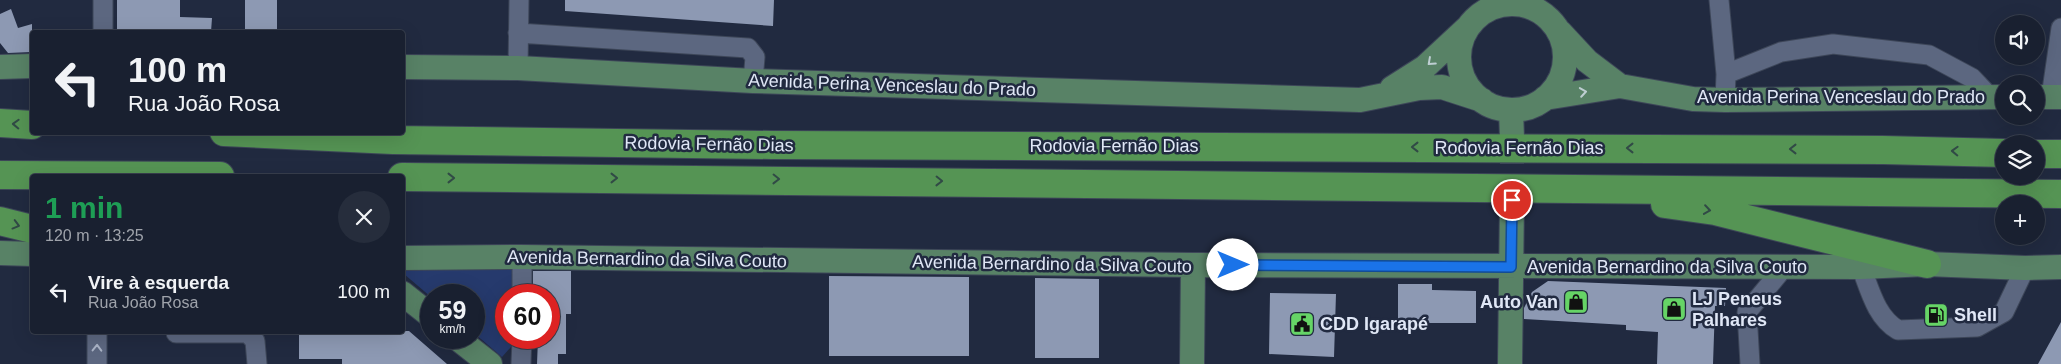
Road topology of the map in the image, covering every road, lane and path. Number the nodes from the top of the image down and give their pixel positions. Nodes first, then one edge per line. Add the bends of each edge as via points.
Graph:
1 (103, 0) edge
2 (519, 0) edge
3 (1719, 0) edge
4 (1555, 26) junction
5 (1467, 28) junction
6 (2061, 28) edge
7 (103, 30) edge
8 (518, 33) junction
9 (0, 66) edge
10 (30, 66) edge
11 (405, 67) edge
12 (518, 68) junction
13 (1726, 74) junction
14 (754, 81) junction
15 (1620, 86) junction
16 (1382, 95) junction
17 (1995, 95) edge
18 (1995, 96) edge
19 (2050, 97) edge
20 (1545, 98) junction
21 (1482, 100) junction
22 (1725, 100) junction
23 (1511, 110) junction
24 (0, 123) edge
25 (30, 125) edge
26 (287, 135) edge
27 (1512, 138) tunnel mouth
28 (1995, 153) edge
29 (2045, 154) edge
30 (2061, 154) edge
31 (0, 175) edge
32 (30, 175) edge
33 (405, 177) edge
34 (1537, 188) junction
35 (2061, 194) edge
36 (1512, 200) tunnel mouth
37 (0, 221) edge
38 (30, 228) edge
39 (0, 253) edge
40 (30, 254) edge
41 (405, 258) edge
42 (522, 258) junction
43 (1927, 264) junction
44 (1193, 265) junction
45 (1785, 266) junction
46 (1511, 267) junction
47 (1861, 267) junction
48 (2061, 267) edge
49 (2025, 268) junction
50 (522, 284) edge
51 (405, 295) edge
52 (420, 307) edge
53 (97, 334) edge
54 (248, 334) edge
55 (471, 349) edge
56 (522, 349) edge
57 (97, 364) edge
58 (257, 364) edge
59 (490, 364) edge
60 (522, 364) edge
61 (1192, 364) edge
62 (1510, 364) edge
63 (1750, 364) edge

1 - 7 street
2 - 8 street
3 - 13 street
4 - 5 main road via 1543,14 1527,6 1510,4 1493,7
4 - 15 main road, Avenida Perina Venceslau do Prado via 1587,61
4 - 20 main road via 1565,56 1563,72
5 -> 16 main road, Avenida Perina Venceslau do Prado via 1426,67
5 - 21 main road via 1460,43 1462,75
6 - 19 street
8 - 12 street
8 - 14 street via 748,48 755,57
9 - 10 main road
11 - 12 main road, Avenida Perina Venceslau do Prado
12 - 14 main road, Avenida Perina Venceslau do Prado
13 - 17 street via 1781,52 1833,44 1929,55 1972,78
13 - 22 street
14 - 16 main road, Avenida Perina Venceslau do Prado via 1360,100
20 -> 15 main road, Avenida Perina Venceslau do Prado
15 - 22 main road, Avenida Perina Venceslau do Prado via 1693,99
16 - 21 main road, Avenida Perina Venceslau do Prado via 1442,87
18 - 22 main road, Avenida Perina Venceslau do Prado
20 - 23 main road via 1529,107
21 - 23 main road
23 - 27 main road
25 -> 24 highway
28 -> 26 highway, Rodovia Fernão Dias via 772,145 393,140
29 - 30 highway
31 - 32 highway
33 -> 34 highway, Rodovia Fernão Dias
34 - 35 highway, Rodovia Fernão Dias
34 -> 43 highway via 1715,211
36 - 46 main road
37 -> 38 highway
39 - 40 main road
41 - 42 main road, Avenida Bernardino da Silva Couto
42 - 44 main road, Avenida Bernardino da Silva Couto
42 - 50 street
43 - 47 main road, Avenida Bernardino da Silva Couto
43 - 49 main road, Avenida Bernardino da Silva Couto
44 - 46 main road, Avenida Bernardino da Silva Couto
44 - 61 main road
45 - 46 main road, Avenida Bernardino da Silva Couto
45 - 47 main road, Avenida Bernardino da Silva Couto
45 - 63 street via 1747,312
46 - 62 main road
47 - 49 street via 1879,312 1887,324 1898,330 1986,324 2004,312
48 - 49 main road, Avenida Bernardino da Silva Couto
51 - 52 main road
57 -> 53 street
54 - 58 street via 252,336 256,346
55 - 59 main road
56 - 60 street

